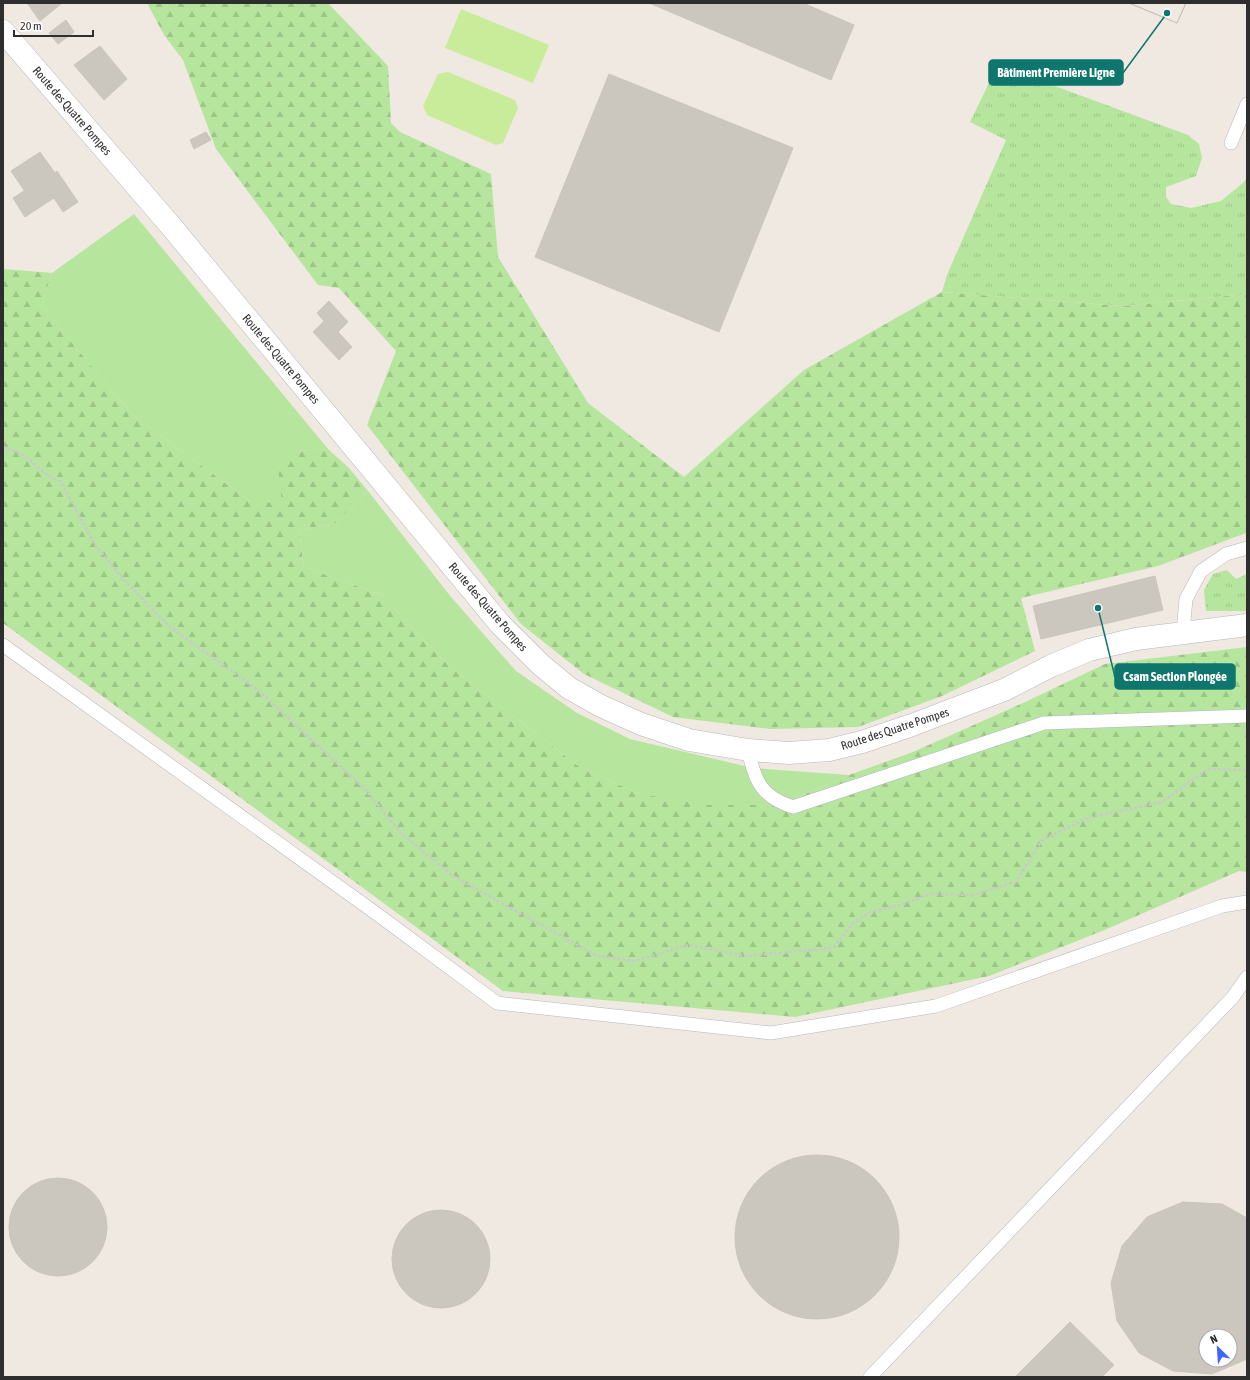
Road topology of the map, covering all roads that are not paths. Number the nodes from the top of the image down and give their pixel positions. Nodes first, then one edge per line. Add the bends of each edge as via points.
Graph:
1 (3, 31) edge
2 (1247, 104) edge
3 (1231, 143) dead end
4 (1247, 548) edge
5 (1247, 625) edge
6 (1183, 632) junction
7 (3, 645) edge
8 (1247, 716) edge
9 (748, 750) junction
10 (1247, 902) edge
11 (1247, 977) edge
12 (870, 1377) edge

1 - 9 street, Route des Quatre Pompes via 170,225 500,624 541,666 569,688 640,724 689,740
2 - 3 lane
4 - 6 lane via 1226,554 1201,571 1186,599
5 - 6 street, Route des Quatre Pompes
6 - 9 street, Route des Quatre Pompes via 1089,650 1004,690 862,742 829,750 789,753
7 - 10 lane via 497,1003 771,1033 936,1006 1222,906
8 - 9 lane via 1044,722 793,807 771,797 761,787
11 - 12 lane via 1233,996

